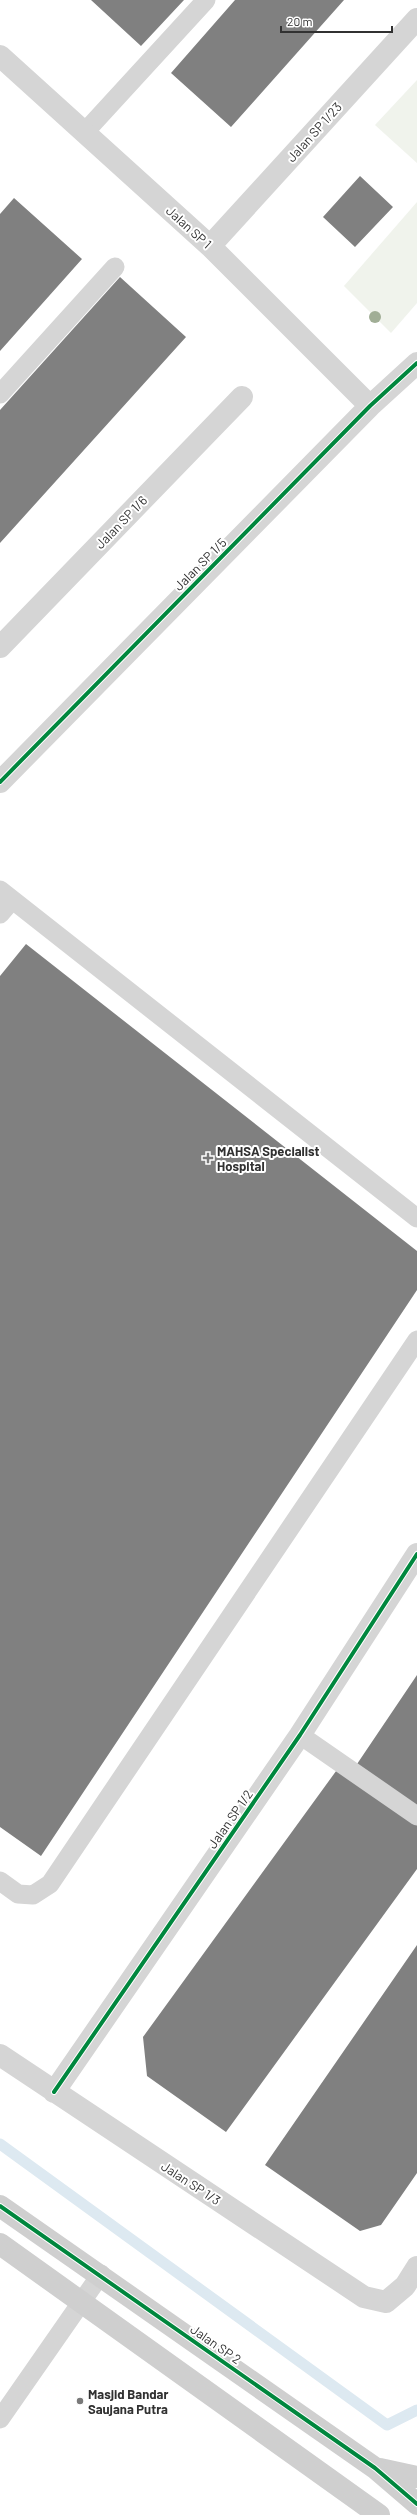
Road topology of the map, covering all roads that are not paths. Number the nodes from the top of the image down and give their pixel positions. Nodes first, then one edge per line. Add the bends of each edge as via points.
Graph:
1 (206, 0) edge
2 (417, 19) edge
3 (0, 56) edge
4 (84, 133) junction
5 (210, 246) junction
6 (115, 267) dead end
7 (417, 363) edge
8 (0, 394) edge
9 (242, 397) dead end
10 (370, 406) junction
11 (0, 647) edge
12 (0, 782) edge
13 (6, 895) edge
14 (0, 914) edge
15 (417, 1218) edge
16 (417, 1340) edge
17 (417, 1554) edge
18 (300, 1735) junction
19 (417, 1816) edge
20 (0, 1881) edge
21 (0, 2055) edge
22 (54, 2092) junction
23 (0, 2206) edge
24 (0, 2244) edge
25 (417, 2267) edge
26 (101, 2274) junction
27 (82, 2302) junction
28 (0, 2419) edge
29 (375, 2468) junction
30 (417, 2477) edge
31 (417, 2504) edge
32 (362, 2507) edge
33 (379, 2515) edge

1 - 4 lane
2 - 5 street, Jalan SP 1/23
3 - 4 street, Jalan SP 1
4 - 5 street, Jalan SP 1
5 - 10 street, Jalan SP 1
6 - 8 lane
7 - 10 street, Jalan SP 1/5
9 - 11 street, Jalan SP 1/6
10 - 12 street, Jalan SP 1/5
13 - 14 lane
13 - 15 lane
16 - 20 lane via 50,1884 33,1895 18,1894
17 - 18 street, Jalan SP 1/2
18 - 19 lane
18 - 22 street, Jalan SP 1/2
21 - 22 street, Jalan SP 1/3
22 - 25 street, Jalan SP 1/3 via 364,2297 386,2302 404,2286
23 - 26 street, Jalan SP 2
24 - 27 street
26 - 27 lane
26 - 29 street, Jalan SP 2
27 - 28 lane
27 - 32 street
29 - 30 street
29 - 31 street, Jalan SP 2
32 - 33 street

